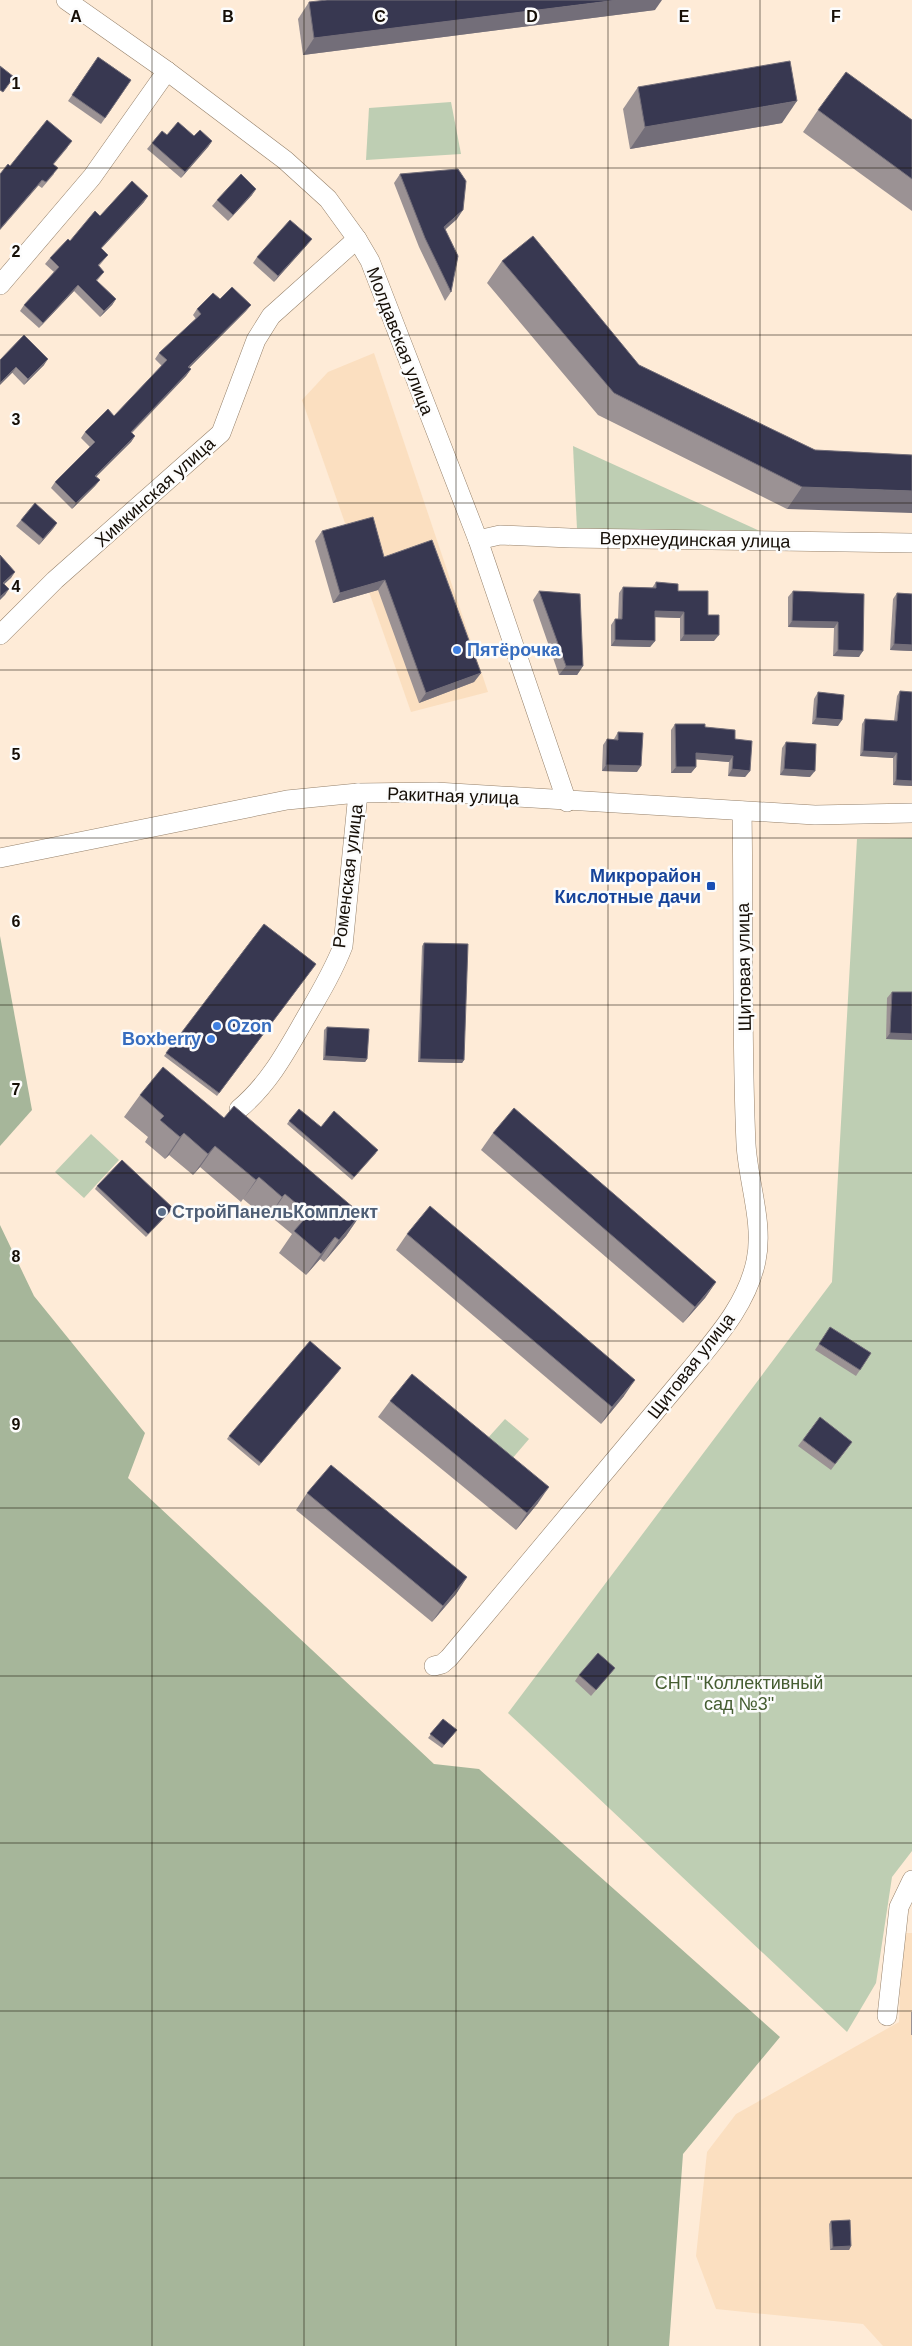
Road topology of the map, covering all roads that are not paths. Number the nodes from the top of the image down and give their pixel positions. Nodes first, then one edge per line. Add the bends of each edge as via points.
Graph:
1 (66, 0) edge
2 (167, 71) junction
3 (357, 239) junction
4 (0, 285) edge
5 (478, 540) junction
6 (912, 543) edge
7 (0, 635) edge
8 (358, 793) junction
9 (567, 802) junction
10 (742, 811) junction
11 (912, 814) edge
12 (0, 858) edge
13 (239, 1109) edge
14 (434, 1666) dead end
15 (912, 1880) edge
16 (888, 2016) dead end

1 - 2 street, Молдавская улица
2 - 3 street, Молдавская улица via 285,160 328,200
2 - 4 street via 92,177
3 - 5 street, Молдавская улица via 370,261
3 - 7 street, Химкинская улица via 271,316 256,340 221,433 55,580
5 - 6 street, Верхнеудинская улица via 500,535
5 - 9 street, Молдавская улица
8 - 9 street, Ракитная улица via 436,792
8 - 12 street, Ракитная улица via 287,800
8 - 13 street, Роменская улица via 343,946 335,968 272,1075
9 - 10 street, Ракитная улица
10 - 11 street, Ракитная улица via 815,815
10 - 14 street, Щитовая улица via 746,1146 757,1226 756,1260 747,1289 726,1327 449,1658
15 - 16 street via 899,1907

